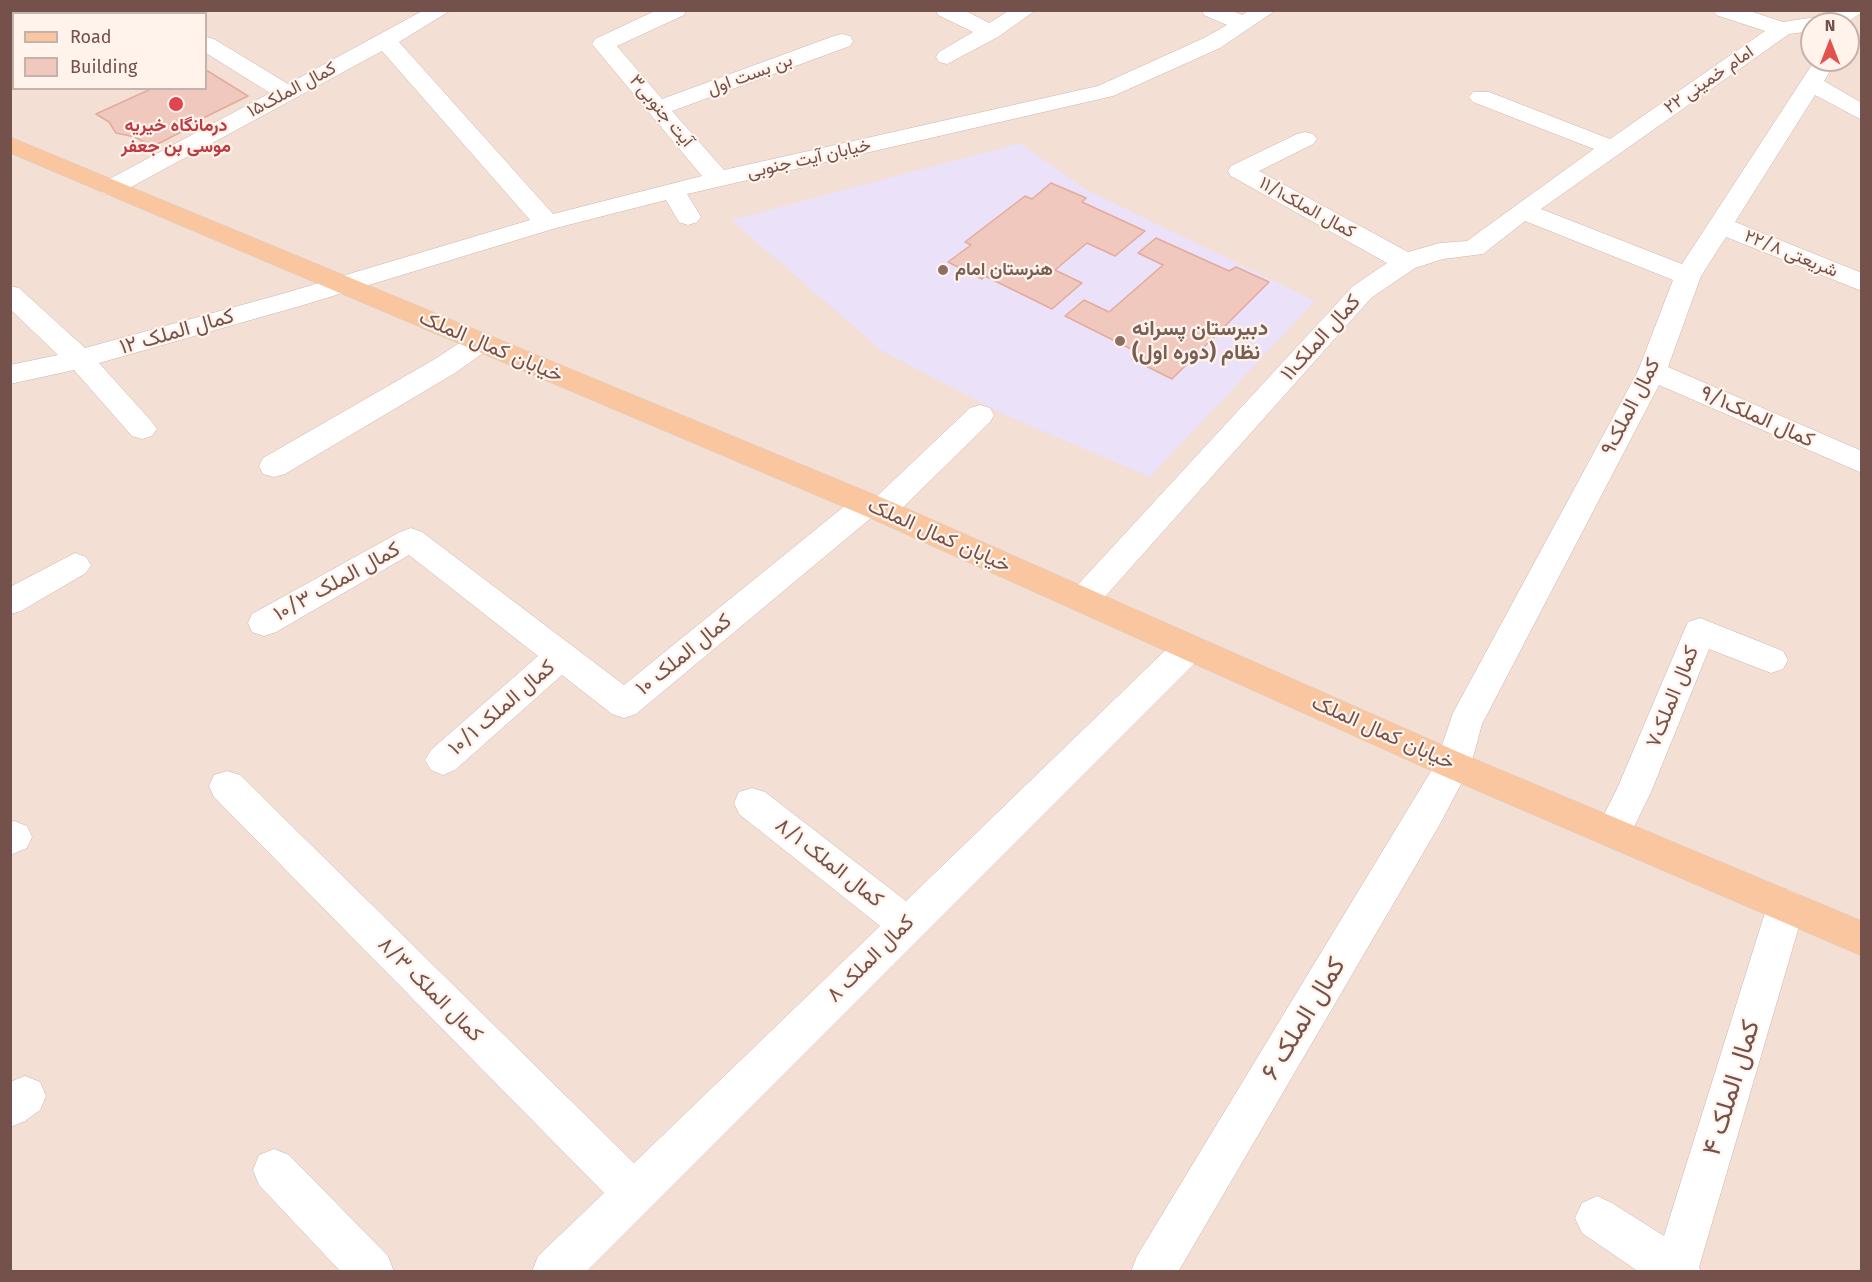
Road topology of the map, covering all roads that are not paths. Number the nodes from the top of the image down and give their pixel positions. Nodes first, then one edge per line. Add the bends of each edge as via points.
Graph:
1 (676, 10) edge
2 (946, 10) edge
3 (1026, 10) edge
4 (1212, 10) edge
5 (1266, 10) edge
6 (1725, 10) edge
7 (428, 13) edge
8 (1244, 24) junction
9 (1800, 26) edge
10 (1782, 29) junction
11 (990, 32) junction
12 (385, 40) junction
13 (842, 41) dead end
14 (207, 45) edge
15 (948, 57) dead end
16 (1818, 72) edge
17 (1820, 72) edge
18 (287, 93) junction
19 (1481, 97) dead end
20 (658, 108) junction
21 (1862, 113) edge
22 (1305, 139) dead end
23 (10, 144) edge
24 (1612, 148) junction
25 (718, 179) junction
26 (111, 188) junction
27 (673, 191) junction
28 (1522, 211) junction
29 (688, 218) dead end
30 (547, 223) junction
31 (1721, 226) junction
32 (1406, 262) junction
33 (1688, 276) junction
34 (1862, 283) edge
35 (342, 285) junction
36 (10, 294) edge
37 (480, 342) junction
38 (80, 360) junction
39 (1652, 371) junction
40 (10, 375) edge
41 (980, 415) dead end
42 (141, 429) dead end
43 (1862, 463) edge
44 (274, 466) dead end
45 (874, 507) junction
46 (411, 540) joint
47 (75, 565) dead end
48 (1083, 600) junction
49 (10, 602) edge
50 (264, 623) dead end
51 (1189, 648) junction
52 (561, 656) junction
53 (1771, 660) dead end
54 (443, 760) dead end
55 (1453, 765) junction
56 (227, 786) dead end
57 (752, 802) dead end
58 (1613, 832) junction
59 (1786, 906) junction
60 (906, 924) junction
61 (1862, 939) edge
62 (274, 1170) dead end
63 (634, 1193) junction
64 (1597, 1218) dead end
65 (1678, 1271) edge
66 (372, 1272) edge
67 (555, 1272) edge
68 (1152, 1272) edge

1 - 20 street, آیت جنوبی۳ via 603,44
2 - 11 street
3 - 11 street
4 - 8 street
5 - 8 street, خیابان آیت جنوبی
6 - 10 street
7 - 12 street, کمال الملک۱۵
8 - 25 street, خیابان آیت جنوبی via 1212,43 1105,91
9 - 10 street, امام خمینی ۲۲
10 - 24 street, امام خمینی ۲۲
11 - 15 street
12 - 18 street, کمال الملک۱۵
12 - 30 street
13 - 20 street, بن بست اول
14 - 18 street
16 - 31 street, کمال الملک۹
17 - 21 street
18 - 26 street, کمال الملک۱۵
19 - 24 street
20 - 25 street, آیت جنوبی۳
22 - 32 street, کمال الملک۱۱/۱ via 1240,171
23 - 26 main road, خیابان کمال الملک
24 - 28 street, کمال الملک۱۱
25 - 27 street, خیابان آیت جنوبی
26 - 35 main road, خیابان کمال الملک
27 - 29 street
27 - 30 street, خیابان آیت جنوبی
28 - 32 street, کمال الملک۱۱ via 1474,248 1440,251
28 - 33 street
30 - 35 street, خیابان آیت جنوبی
31 - 33 street, کمال الملک۹
31 - 34 street, شریعتی ۲۲/۸
32 - 48 street, کمال الملک۱۱ via 1362,292
33 - 39 street, کمال الملک۹
35 - 37 main road, خیابان کمال الملک
35 - 38 street, کمال الملک ۱۲
36 - 38 street
37 - 44 street
37 - 45 main road, خیابان کمال الملک
38 - 40 street, کمال الملک ۱۲
38 - 42 street
39 - 43 street, کمال الملک۹/۱
39 - 55 street, کمال الملک۹ via 1466,723
41 - 45 street
45 - 48 main road, خیابان کمال الملک
45 - 52 street, کمال الملک ۱۰ via 624,704
46 - 50 street, کمال الملک ۱۰/۳
46 - 52 street, کمال الملک ۱۰
47 - 49 street
48 - 51 main road, خیابان کمال الملک
51 - 55 main road, خیابان کمال الملک
51 - 60 street, کمال الملک ۸
52 - 54 street, کمال الملک ۱۰/۱
53 - 58 street, کمال الملک۷ via 1700,632
55 - 58 main road, خیابان کمال الملک
55 - 68 street, کمال الملک ۶
56 - 63 street, کمال الملک ۸/۳
57 - 60 street, کمال الملک ۸/۱
58 - 59 main road, خیابان کمال الملک
59 - 61 main road, خیابان کمال الملک
59 - 65 street, کمال الملک ۴
60 - 63 street, کمال الملک ۸
62 - 66 street
63 - 67 street, کمال الملک ۸
64 - 65 street

